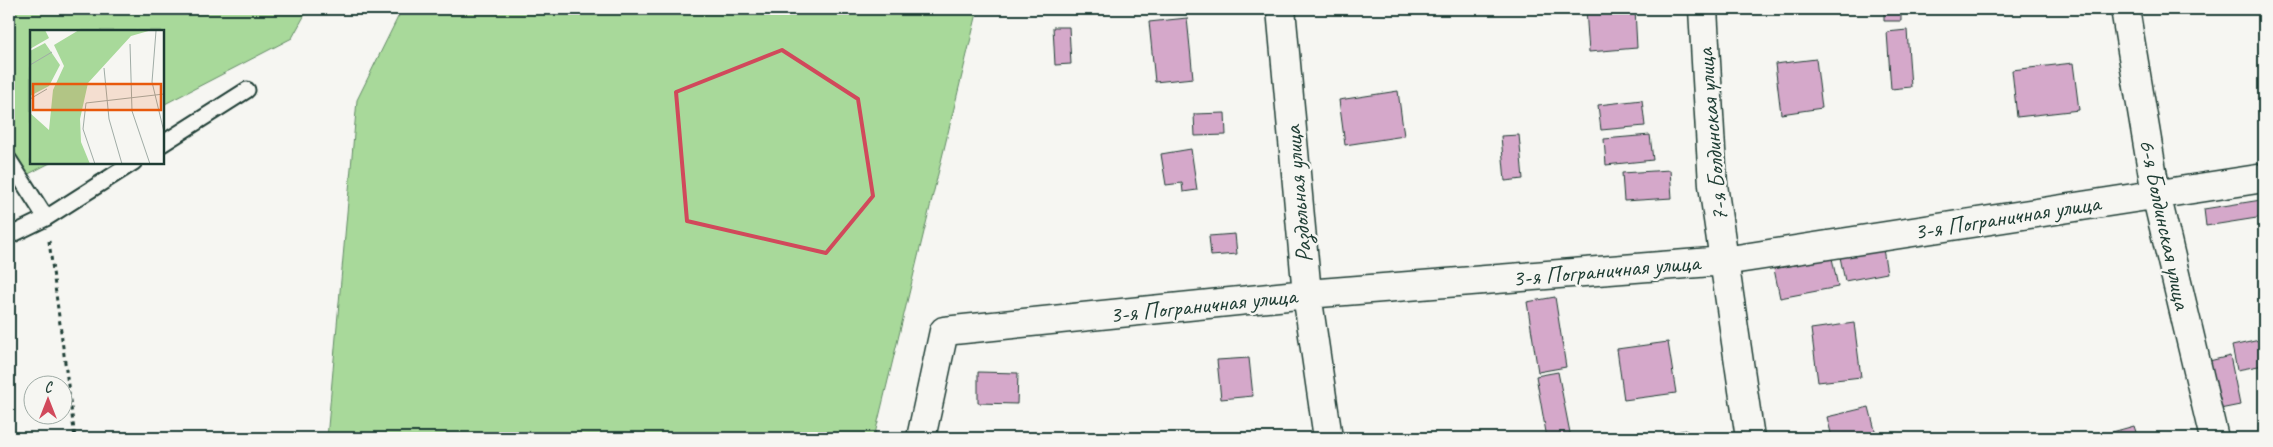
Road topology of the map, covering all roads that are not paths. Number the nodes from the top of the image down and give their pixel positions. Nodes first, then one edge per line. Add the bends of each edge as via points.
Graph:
1 (1281, 9) edge
2 (1703, 9) edge
3 (2124, 9) edge
4 (247, 90) dead end
5 (164, 143) edge
6 (9, 160) edge
7 (131, 164) edge
8 (2264, 178) edge
9 (2156, 194) junction
10 (46, 218) junction
11 (9, 236) edge
12 (1724, 261) junction
13 (1307, 294) junction
14 (921, 438) edge
15 (1328, 438) edge
16 (1750, 438) edge
17 (2214, 438) edge

1 - 13 street, Раздольная улица
2 - 12 street, 7-я Болдинская улица via 1713,185
3 - 9 street, 6-я Болдинская улица
4 - 5 lane
6 - 10 lane
7 - 10 lane
8 - 9 street, 3-я Пограничная улица
9 - 12 street, 3-я Пограничная улица
9 - 17 street, 6-я Болдинская улица
10 - 11 lane
12 - 13 street, 3-я Пограничная улица
12 - 16 street, 7-я Болдинская улица
13 - 14 street, 3-я Пограничная улица via 944,331
13 - 15 street, Раздольная улица

